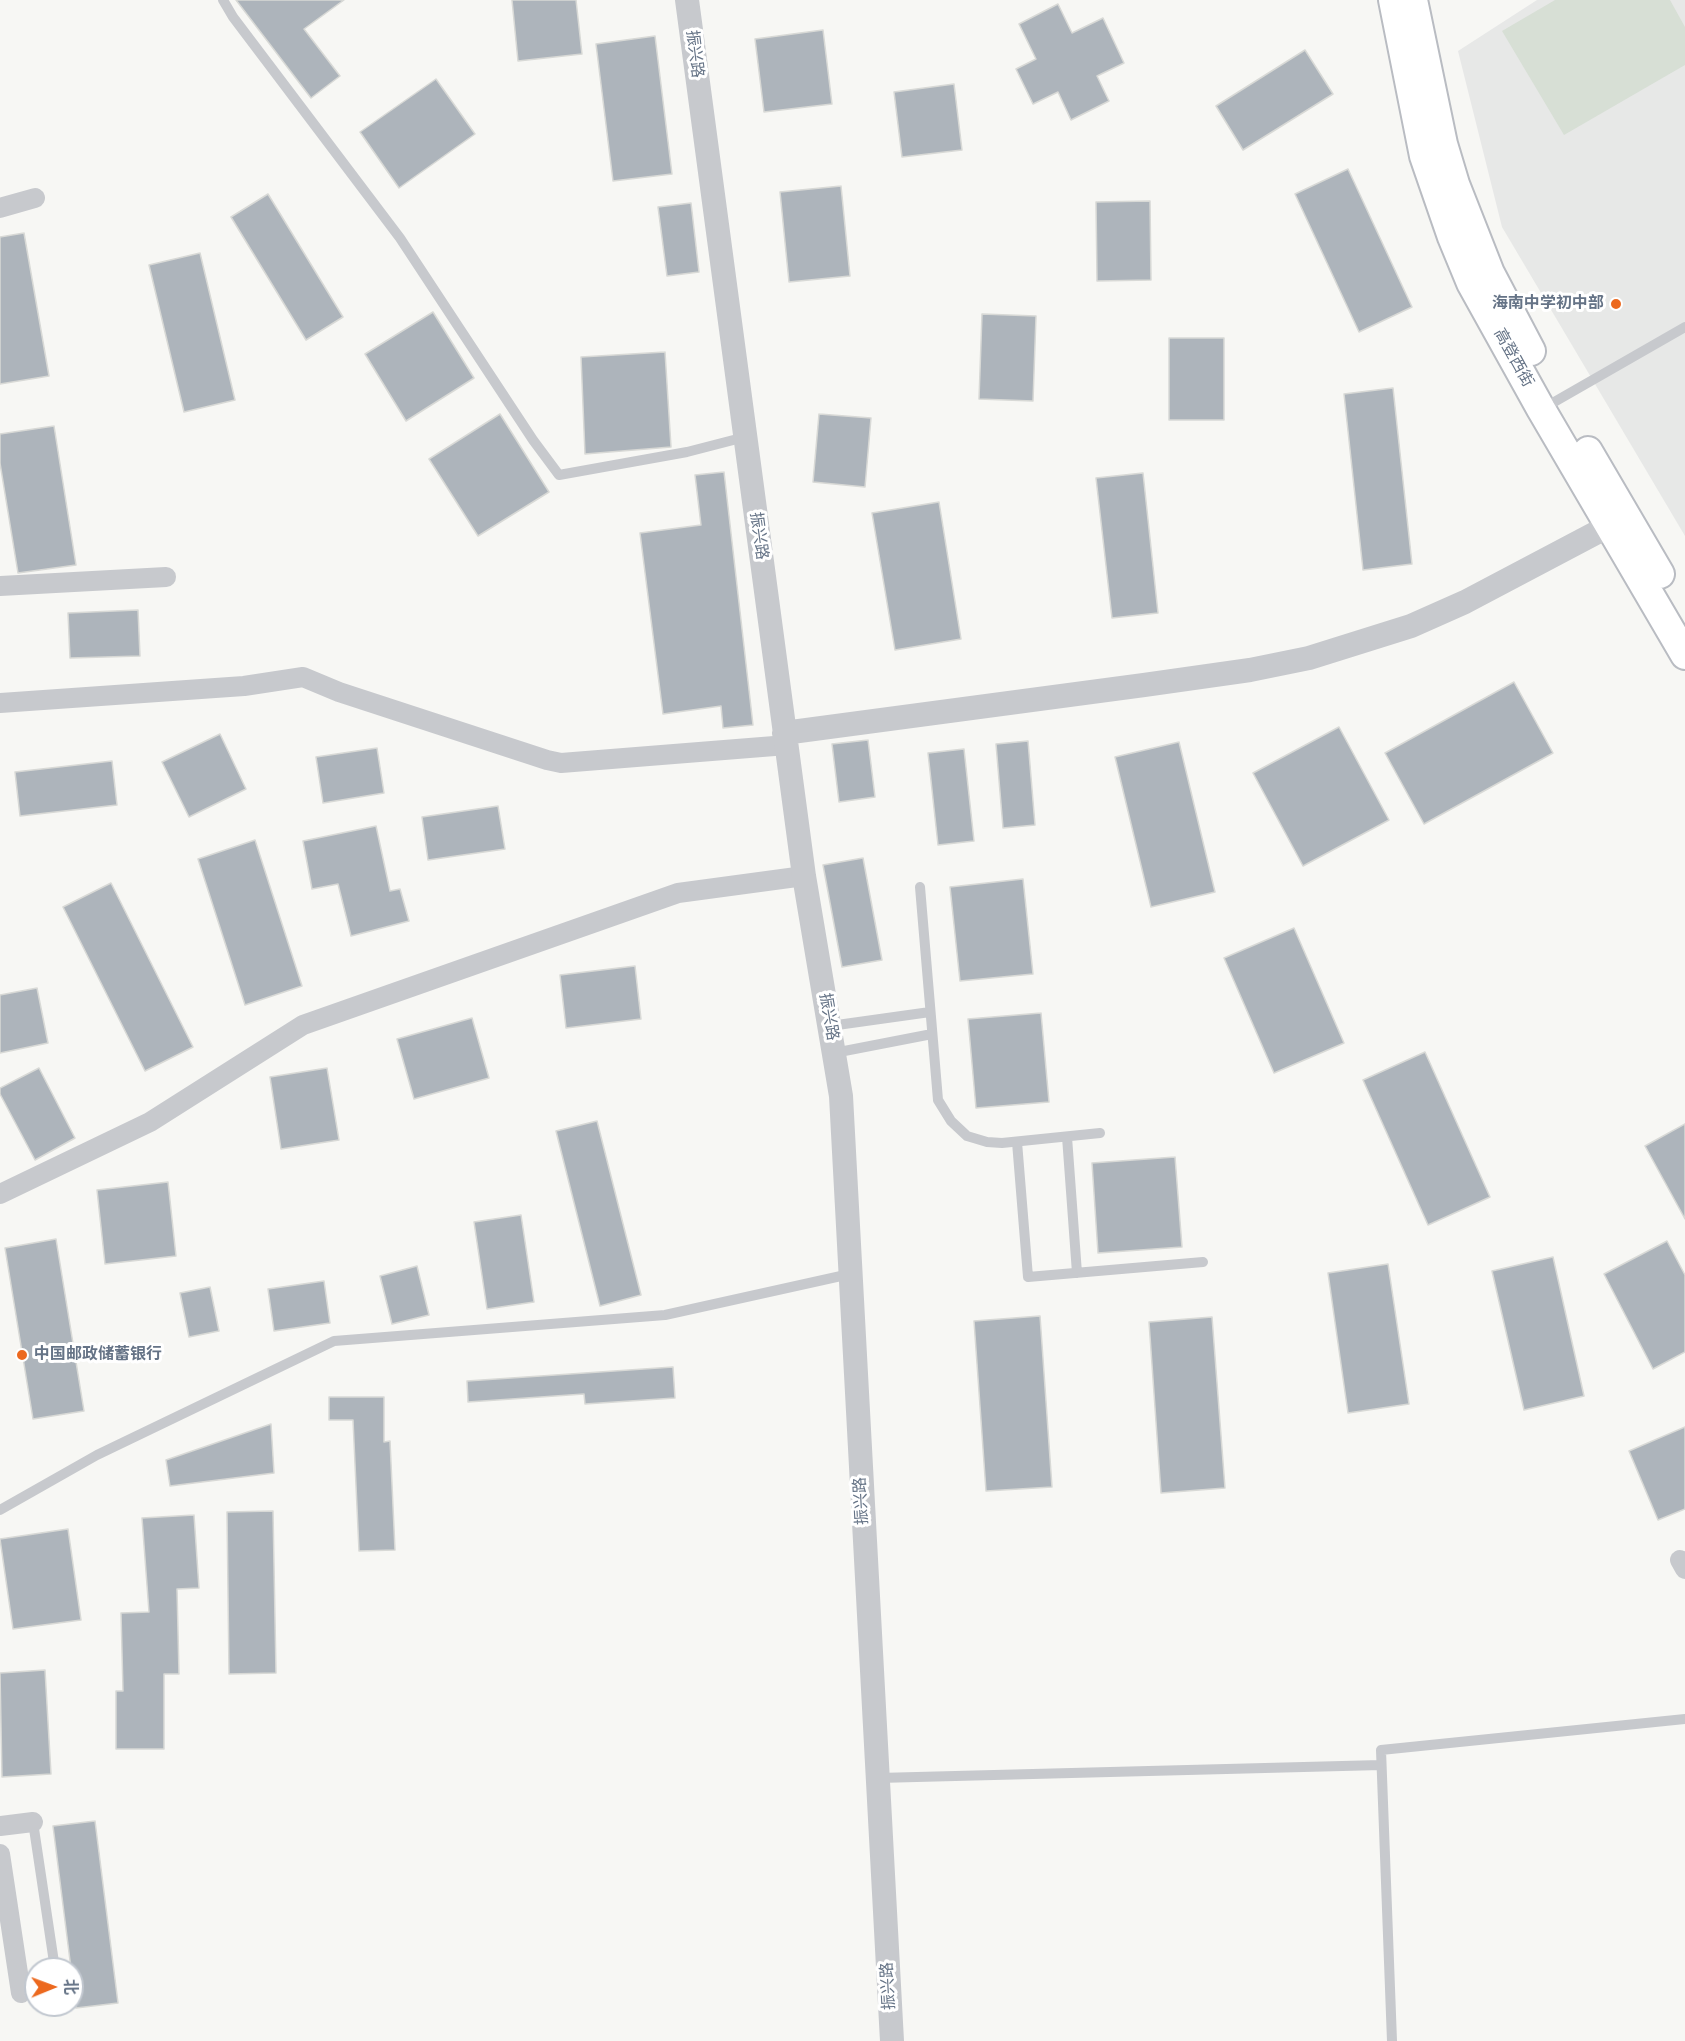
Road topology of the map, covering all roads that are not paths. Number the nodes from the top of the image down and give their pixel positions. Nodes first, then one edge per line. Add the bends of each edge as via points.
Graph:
1 (223, 0) edge
2 (687, 0) edge
3 (1393, 0) edge
4 (1413, 0) edge
5 (35, 198) dead end
6 (0, 208) edge
7 (1685, 327) edge
8 (1550, 405) junction
9 (745, 437) junction
10 (1610, 526) junction
11 (166, 577) dead end
12 (0, 585) edge
13 (1685, 617) edge
14 (1685, 655) edge
15 (0, 703) edge
16 (785, 739) junction
17 (804, 876) junction
18 (920, 887) dead end
19 (930, 1012) junction
20 (830, 1026) junction
21 (932, 1034) junction
22 (834, 1053) junction
23 (1100, 1133) dead end
24 (1067, 1137) junction
25 (1017, 1142) junction
26 (0, 1194) edge
27 (1203, 1262) dead end
28 (1077, 1273) junction
29 (850, 1274) junction
30 (0, 1510) edge
31 (1685, 1719) edge
32 (1381, 1765) junction
33 (878, 1778) junction
34 (33, 1822) joint
35 (0, 1826) edge
36 (0, 1854) edge
37 (53, 1957) edge
38 (21, 1993) dead end
39 (892, 2041) edge
40 (1392, 2041) edge

1 - 9 lane via 400,238 559,474 687,452
2 - 9 street, 振兴路
3 - 8 main road, 高登西街 via 1424,156 1446,219 1471,283
4 - 8 main road, 高登西街 via 1455,184
5 - 6 street
7 - 8 lane
8 - 10 main road, 高登西街
8 - 13 main road, 高登西街
9 - 16 street, 振兴路
10 - 14 main road, 高登西街
10 - 16 street via 1411,626 1309,658
11 - 12 street
15 - 16 street via 244,686 303,677 561,763
16 - 17 street, 振兴路
17 - 20 street, 振兴路
17 - 26 street via 678,893 303,1025 150,1122
18 - 19 lane
19 - 20 lane
19 - 21 lane
20 - 22 street, 振兴路
21 - 22 lane
21 - 25 lane via 938,1100 951,1121 967,1136 987,1142
22 - 29 street, 振兴路 via 841,1096
23 - 24 lane
24 - 25 lane
24 - 28 lane
25 - 28 lane via 1028,1277
27 - 28 lane
29 - 30 lane via 665,1315 334,1341 97,1455
29 - 33 street, 振兴路
31 - 32 lane via 1381,1750
32 - 33 lane
32 - 40 lane
33 - 39 street, 振兴路
34 - 35 street
34 - 37 lane
36 - 38 street

